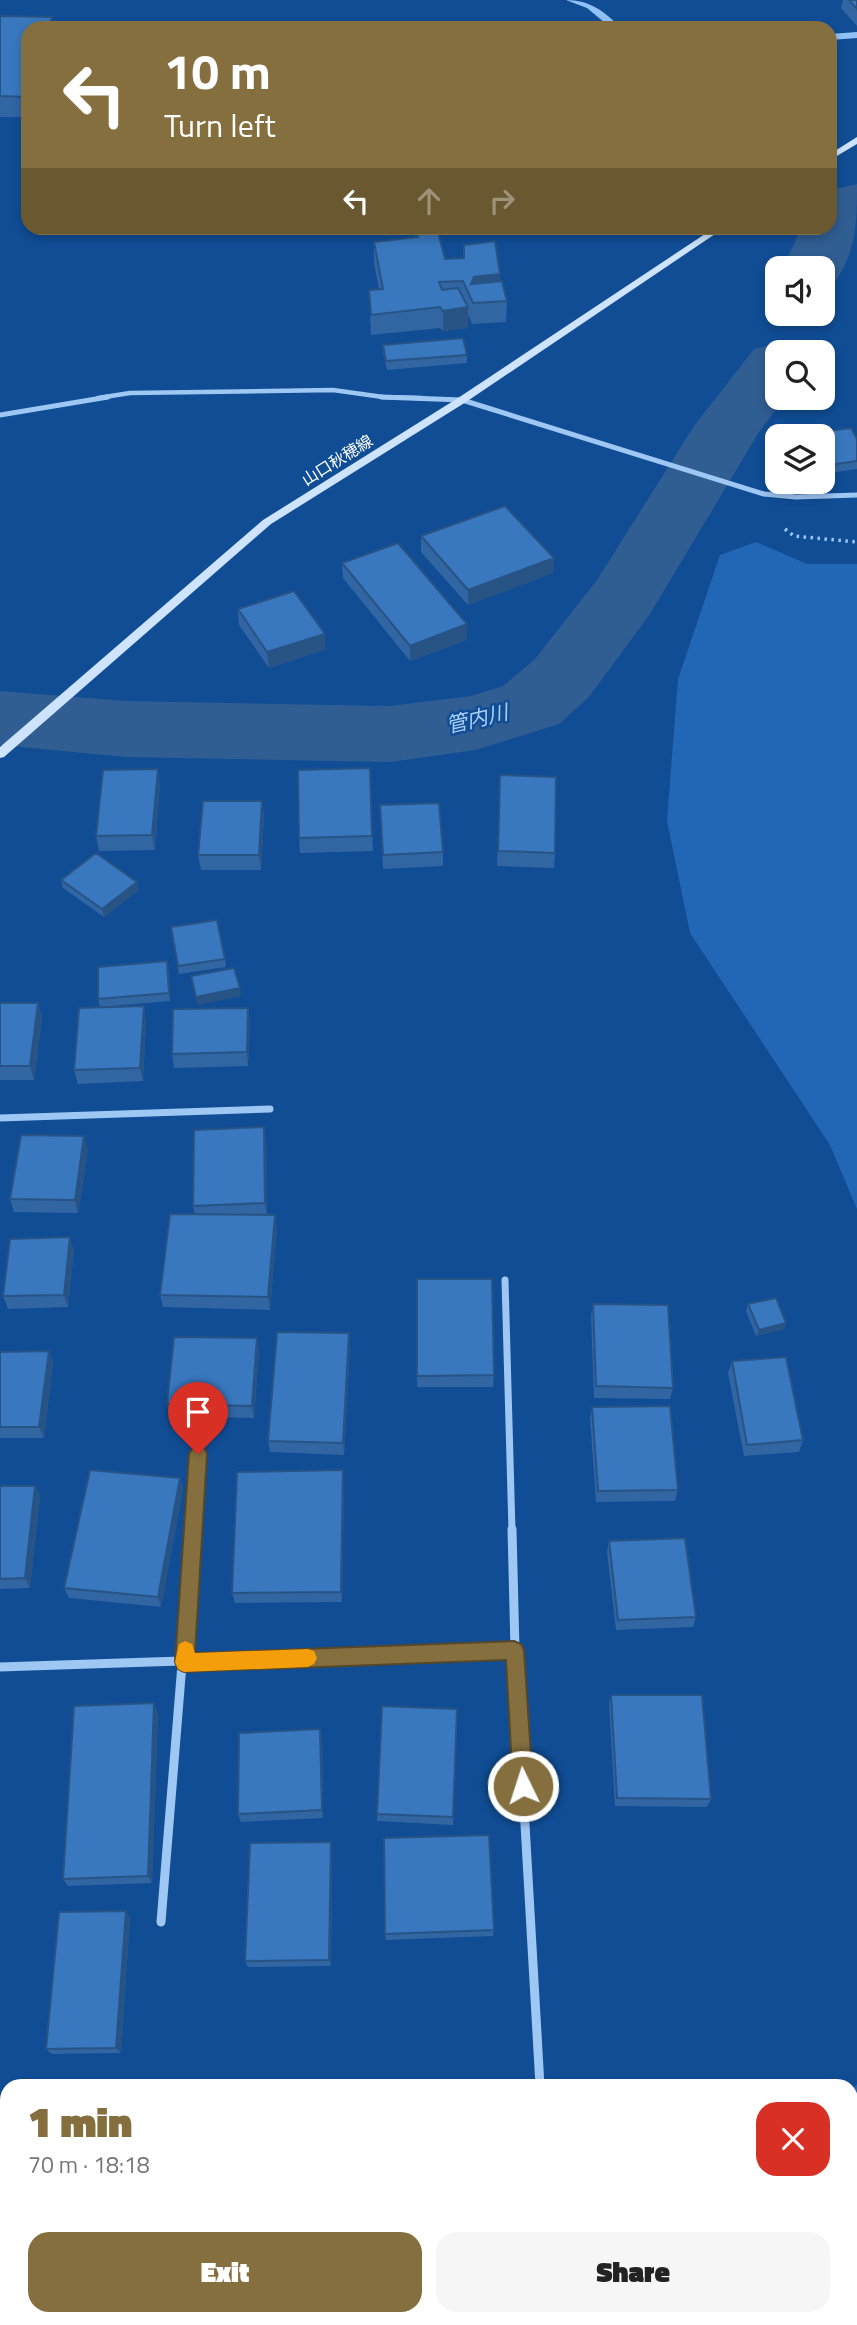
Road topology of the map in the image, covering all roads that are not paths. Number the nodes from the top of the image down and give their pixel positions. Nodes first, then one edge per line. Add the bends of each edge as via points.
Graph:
1 (857, 139) edge
2 (837, 152) edge
3 (709, 235) edge
4 (462, 400) junction
5 (0, 415) edge
6 (857, 495) edge
7 (0, 754) edge
8 (270, 1109) dead end
9 (0, 1118) edge
10 (505, 1280) dead end
11 (198, 1454) dead end
12 (514, 1650) junction
13 (184, 1662) junction
14 (0, 1667) edge
15 (161, 1922) dead end
16 (540, 2079) edge

1 - 2 main road
3 - 4 main road, 山口秋穂線
4 - 5 street via 333,390 130,393
4 - 6 street via 764,494
4 - 7 main road, 山口秋穂線 via 267,522
8 - 9 street
10 - 12 street
11 - 13 street
12 - 13 street
12 - 16 street
13 - 14 street
13 - 15 street

